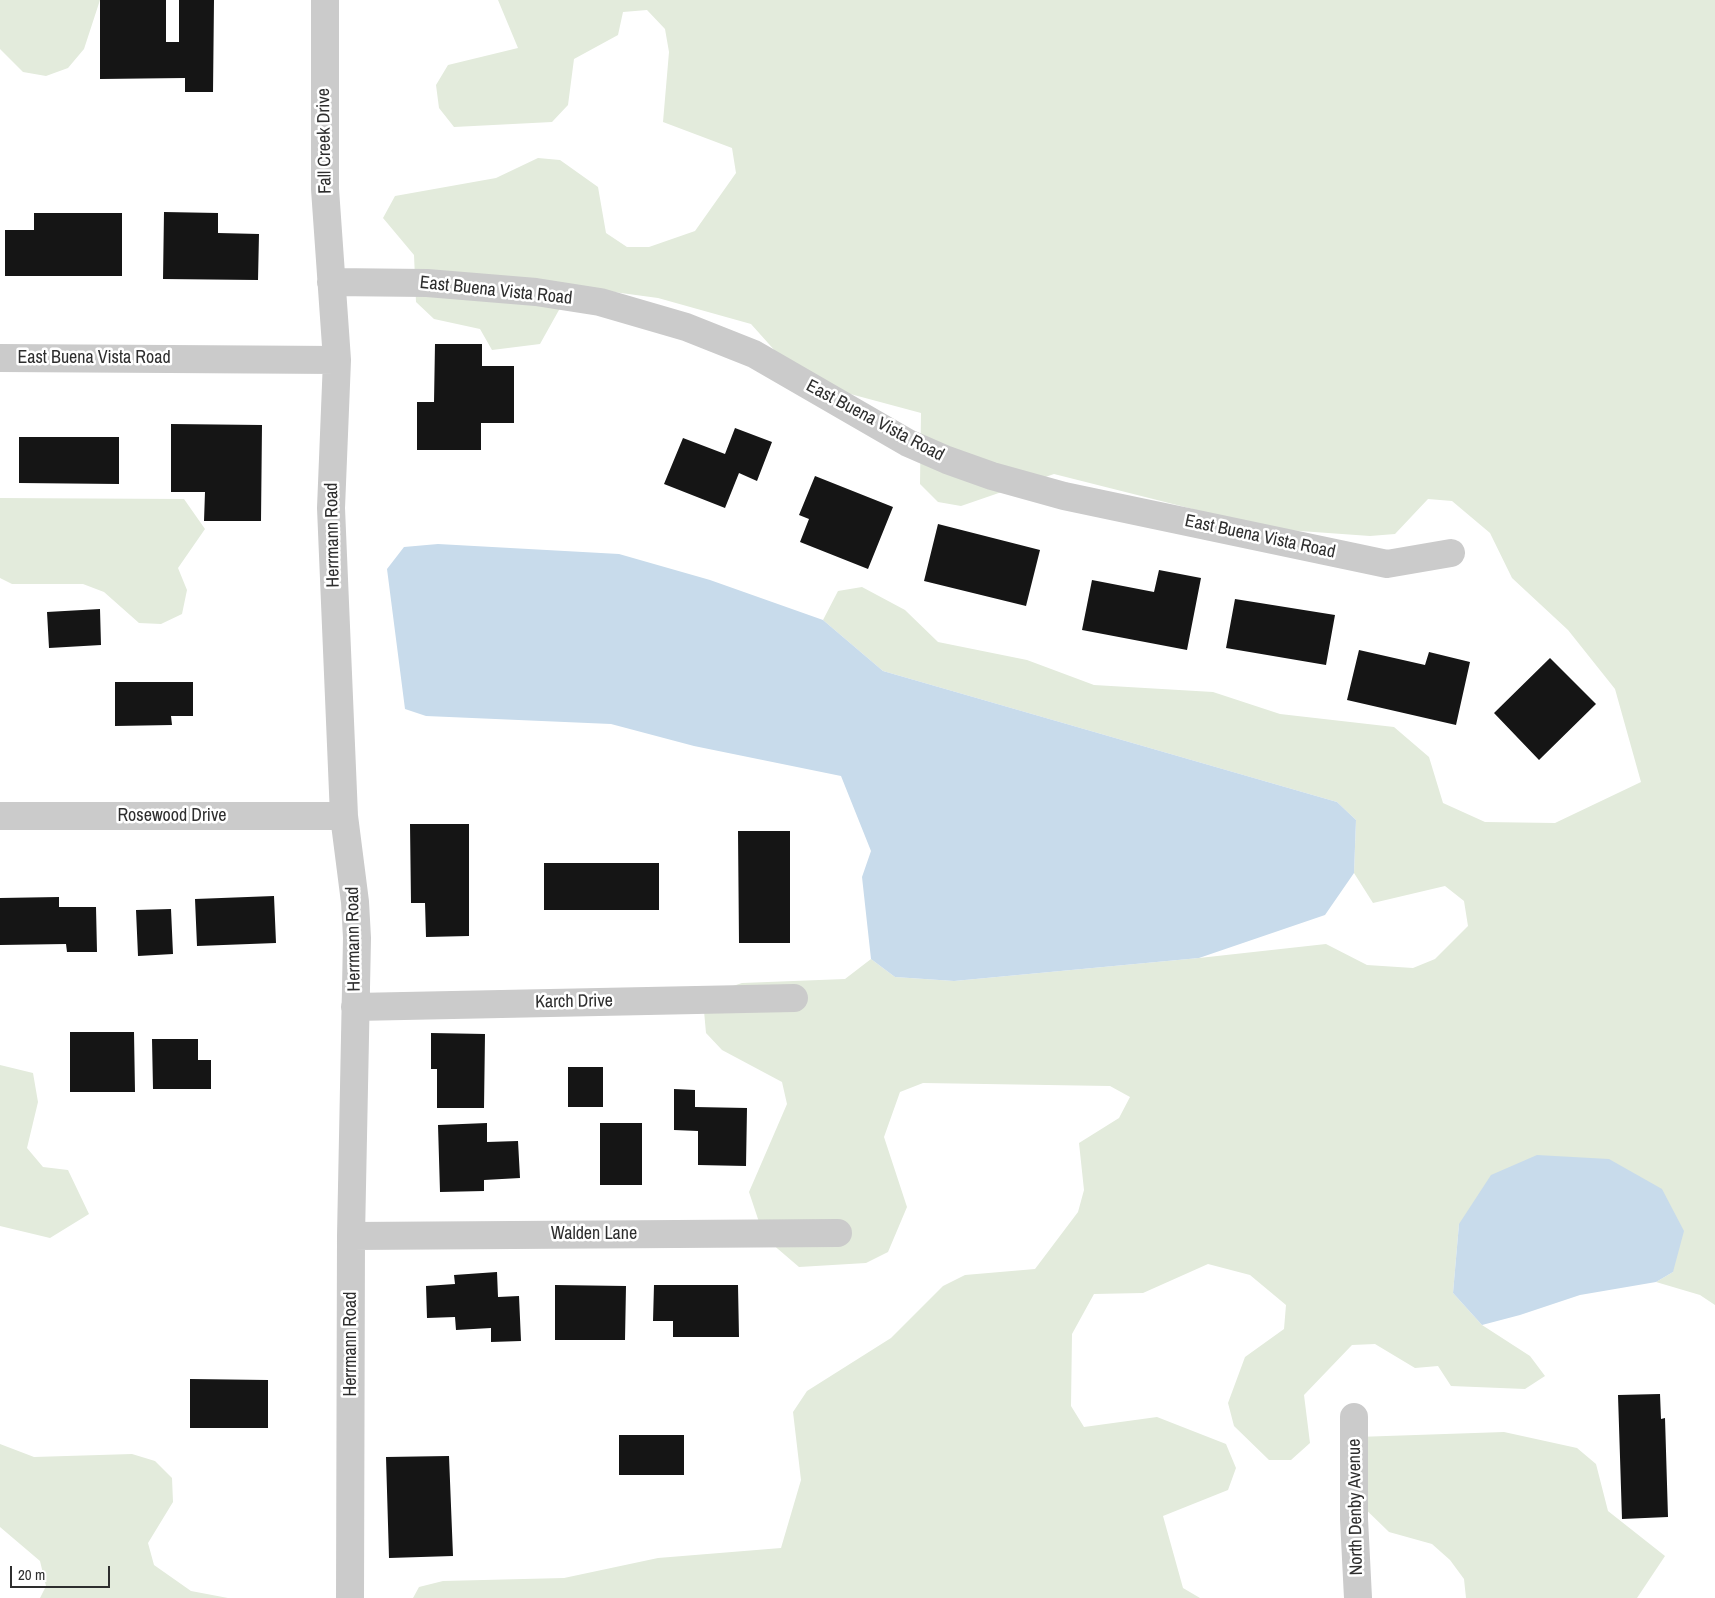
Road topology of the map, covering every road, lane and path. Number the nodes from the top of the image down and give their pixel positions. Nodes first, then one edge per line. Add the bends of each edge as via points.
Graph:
1 (325, 0) edge
2 (331, 282) junction
3 (0, 358) edge
4 (337, 360) junction
5 (1451, 552) dead end
6 (0, 816) edge
7 (344, 816) junction
8 (794, 998) dead end
9 (355, 1006) junction
10 (838, 1233) dead end
11 (351, 1236) junction
12 (1354, 1417) dead end
13 (350, 1598) edge
14 (1358, 1598) edge

1 - 2 street, Fall Creek Drive via 324,189
2 - 4 street, Herrmann Road
2 - 5 street, East Buena Vista Road via 427,283 536,292 600,302 686,327 754,354 908,442 992,476 1064,496 1387,564
3 - 4 street, East Buena Vista Road
4 - 7 street, Herrmann Road via 331,508
6 - 7 street, Rosewood Drive
7 - 9 street, Herrmann Road via 355,902
8 - 9 street, Karch Drive
9 - 11 street, Herrmann Road
10 - 11 street, Walden Lane
11 - 13 street, Herrmann Road
12 - 14 street, North Denby Avenue

